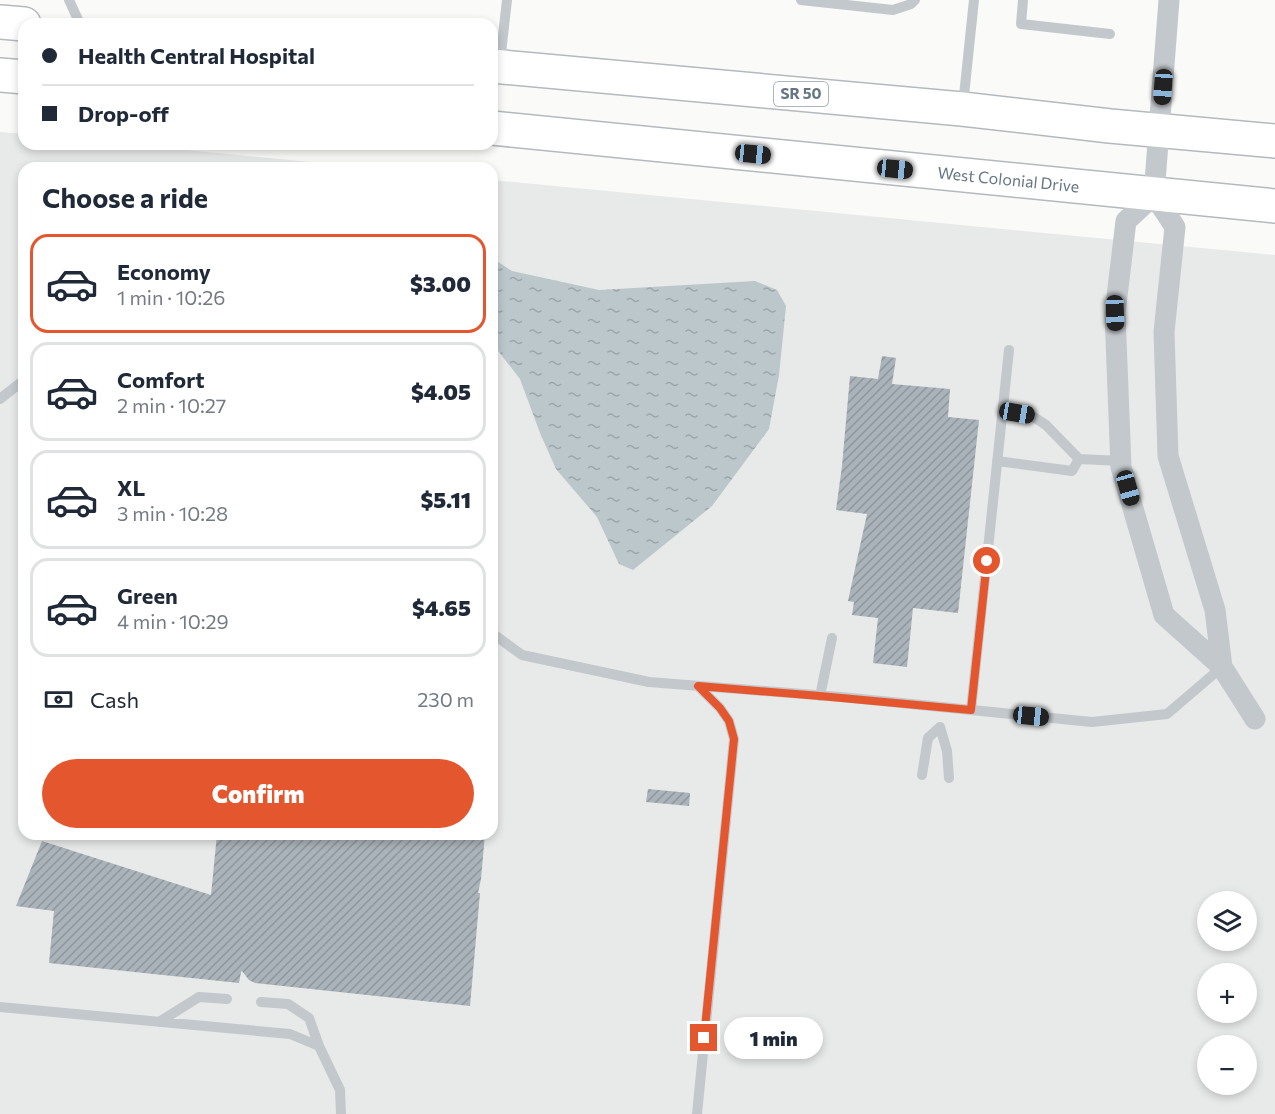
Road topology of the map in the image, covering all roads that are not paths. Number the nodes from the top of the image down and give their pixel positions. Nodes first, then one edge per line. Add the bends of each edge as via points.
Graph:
1 (69, 0) edge
2 (507, 0) edge
3 (801, 0) edge
4 (915, 0) edge
5 (974, 0) edge
6 (1023, 0) edge
7 (1169, 0) edge
8 (77, 18) edge
9 (0, 22) edge
10 (18, 24) edge
11 (1110, 34) dead end
12 (498, 54) edge
13 (498, 66) edge
14 (0, 75) edge
15 (18, 76) edge
16 (962, 109) junction
17 (498, 129) edge
18 (1160, 130) junction
19 (1275, 141) edge
20 (1154, 195) junction
21 (1275, 206) edge
22 (1009, 350) dead end
23 (18, 385) edge
24 (0, 399) edge
25 (1003, 410) junction
26 (1079, 459) junction
27 (997, 461) junction
28 (1121, 461) junction
29 (498, 637) edge
30 (832, 638) dead end
31 (1222, 667) junction
32 (698, 686) junction
33 (820, 696) junction
34 (946, 708) junction
35 (971, 710) junction
36 (1255, 719) dead end
37 (940, 727) junction
38 (922, 775) dead end
39 (949, 778) dead end
40 (227, 999) dead end
41 (261, 1002) dead end
42 (0, 1007) edge
43 (159, 1022) junction
44 (319, 1046) junction
45 (341, 1114) edge
46 (697, 1114) edge

1 - 8 lane
2 - 12 lane
3 - 4 lane via 893,10
5 - 16 lane
6 - 11 lane via 1021,24
7 - 18 street
9 - 10 highway
13 - 16 highway, SR 50
14 - 15 highway
16 - 18 highway, SR 50
17 - 20 highway, West Colonial Drive
18 - 19 highway, SR 50
18 - 20 street
20 - 21 highway, West Colonial Drive
20 - 28 street via 1126,221 1115,313
20 - 31 street via 1175,226 1164,332 1168,456 1215,610
22 - 25 lane
23 - 24 lane
25 - 26 lane via 1032,416
25 - 27 lane
26 - 27 lane via 1072,471
26 - 28 lane
27 - 35 lane
28 - 31 street via 1164,615
29 - 32 lane via 522,655 649,682
30 - 33 lane
31 - 35 lane via 1167,714 1092,722
31 - 36 street
32 - 33 lane
32 - 46 lane via 729,721 734,739
33 - 34 lane
34 - 35 lane
34 - 37 lane
37 - 38 lane via 928,738
37 - 39 lane
40 - 43 lane via 199,997
41 - 44 lane via 288,1004 309,1018
42 - 43 lane
43 - 44 lane via 290,1035
44 - 45 lane via 340,1090

